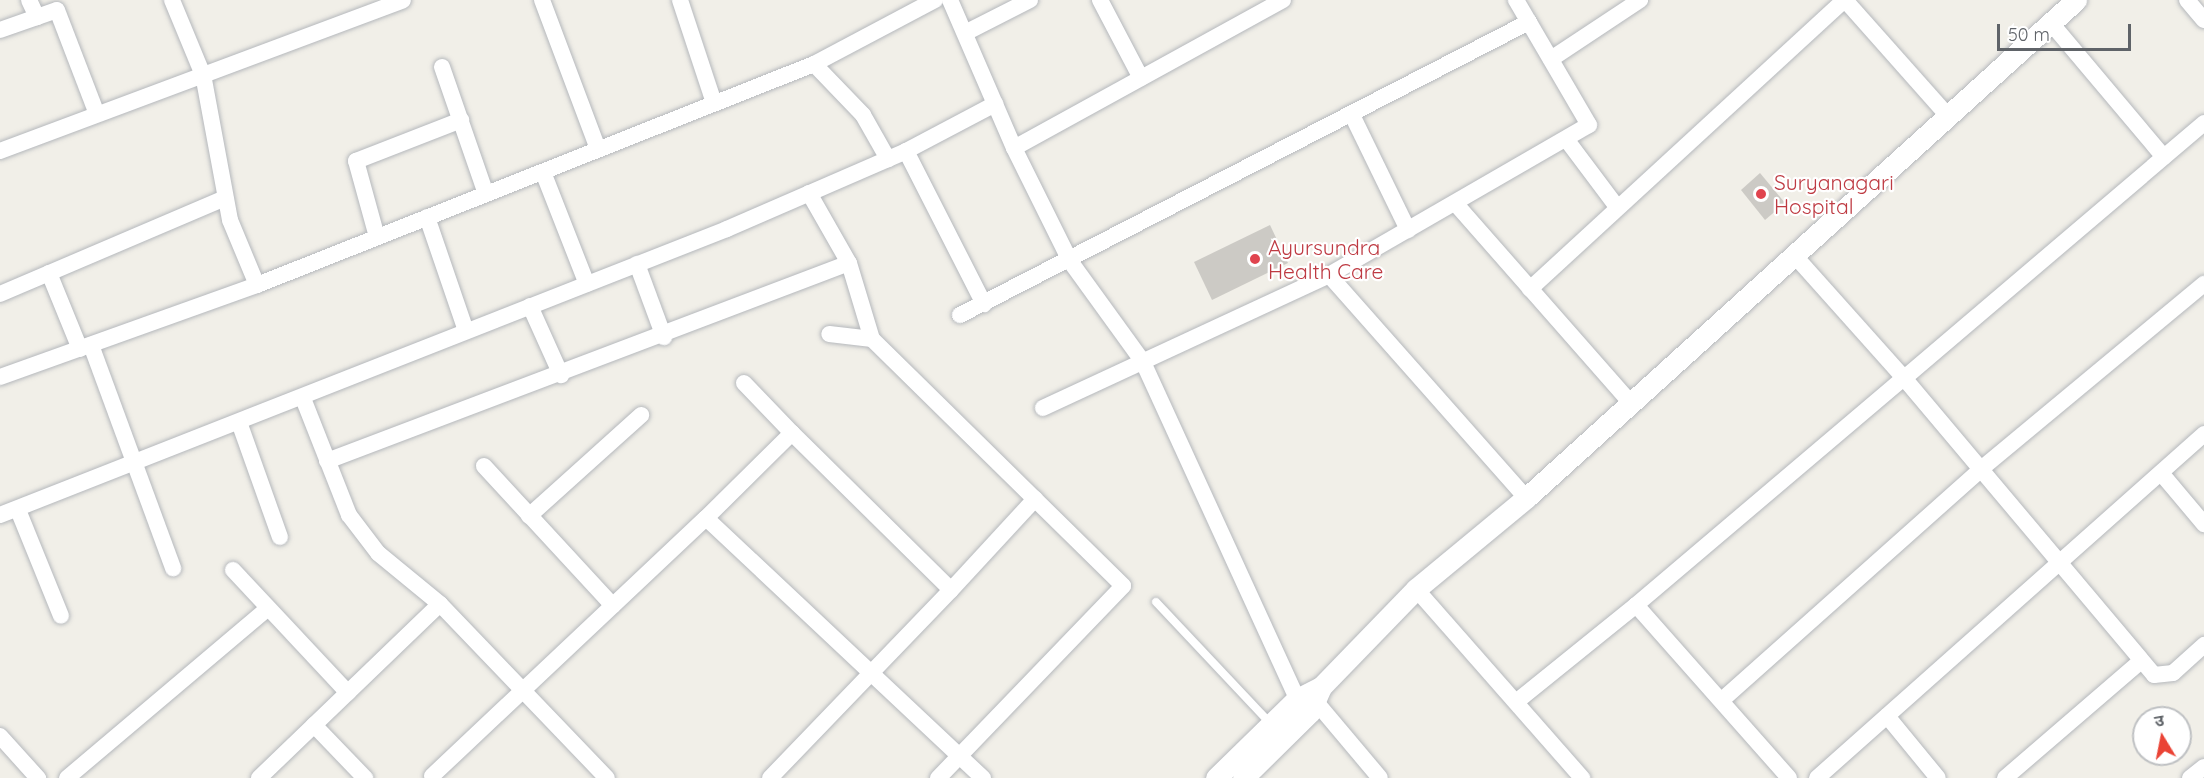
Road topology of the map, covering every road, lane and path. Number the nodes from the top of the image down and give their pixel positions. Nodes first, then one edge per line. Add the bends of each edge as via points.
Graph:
1 (29, 0) edge
2 (172, 0) edge
3 (403, 0) edge
4 (542, 0) edge
5 (680, 0) edge
6 (935, 0) edge
7 (950, 0) edge
8 (1030, 0) edge
9 (1100, 0) edge
10 (1283, 0) edge
11 (1516, 0) edge
12 (1844, 0) edge
13 (2076, 0) edge
14 (2187, 0) edge
15 (1637, 1) edge
16 (38, 17) junction
17 (2204, 20) edge
18 (1529, 22) junction
19 (2051, 23) junction
20 (0, 30) edge
21 (965, 33) junction
22 (1551, 59) junction
23 (814, 64) junction
24 (442, 67) dead end
25 (203, 75) junction
26 (1141, 78) junction
27 (714, 103) junction
28 (995, 104) junction
29 (98, 114) junction
30 (1352, 115) junction
31 (1948, 116) junction
32 (461, 120) junction
33 (2204, 123) edge
34 (1566, 139) junction
35 (1014, 148) junction
36 (598, 149) junction
37 (0, 151) edge
38 (906, 151) junction
39 (2164, 157) junction
40 (888, 159) junction
41 (543, 172) junction
42 (808, 193) junction
43 (486, 194) junction
44 (225, 198) junction
45 (1455, 203) junction
46 (1617, 207) junction
47 (427, 217) junction
48 (1408, 230) junction
49 (376, 237) junction
50 (1794, 255) junction
51 (1070, 261) junction
52 (849, 263) junction
53 (637, 264) junction
54 (49, 273) junction
55 (1329, 275) junction
56 (586, 284) junction
57 (2204, 284) edge
58 (257, 285) junction
59 (1530, 289) junction
60 (0, 294) edge
61 (984, 304) junction
62 (530, 306) junction
63 (960, 315) dead end
64 (466, 331) junction
65 (829, 334) dead end
66 (664, 338) junction
67 (872, 339) junction
68 (85, 347) junction
69 (1143, 362) junction
70 (561, 375) junction
71 (0, 377) edge
72 (1904, 378) junction
73 (744, 383) dead end
74 (303, 398) junction
75 (1631, 403) junction
76 (1043, 408) dead end
77 (641, 415) dead end
78 (239, 422) junction
79 (792, 433) junction
80 (2204, 434) edge
81 (327, 461) junction
82 (133, 462) junction
83 (484, 466) dead end
84 (1981, 469) junction
85 (2161, 473) junction
86 (1526, 498) junction
87 (1035, 499) junction
88 (18, 510) junction
89 (0, 515) edge
90 (529, 516) junction
91 (706, 518) junction
92 (2204, 524) edge
93 (280, 537) dead end
94 (2060, 564) junction
95 (173, 568) dead end
96 (233, 570) dead end
97 (1416, 589) junction
98 (951, 590) junction
99 (1155, 602) dead end
100 (440, 604) junction
101 (1636, 605) junction
102 (613, 606) junction
103 (268, 608) junction
104 (61, 615) dead end
105 (2204, 645) edge
106 (2140, 662) junction
107 (870, 673) junction
108 (522, 690) junction
109 (348, 693) junction
110 (1312, 696) junction
111 (1722, 700) junction
112 (1516, 702) junction
113 (1887, 716) junction
114 (1271, 724) junction
115 (314, 725) junction
116 (0, 736) edge
117 (959, 757) junction
118 (2204, 767) edge
119 (432, 777) edge
120 (38, 778) edge
121 (67, 778) edge
122 (259, 778) edge
123 (365, 778) edge
124 (607, 778) edge
125 (770, 778) edge
126 (938, 778) edge
127 (983, 778) edge
128 (1216, 778) edge
129 (1242, 778) edge
130 (1380, 778) edge
131 (1582, 778) edge
132 (1789, 778) edge
133 (1817, 778) edge
134 (1938, 778) edge
135 (2005, 778) edge
136 (2190, 778) edge

1 - 16 street
2 - 25 street
3 - 25 street
4 - 36 street
5 - 27 street
6 - 23 street
7 - 21 street
8 - 21 street
9 - 26 street
10 - 26 street
11 - 18 street
12 - 31 street
12 - 46 street
13 - 19 street
14 - 17 street
15 - 22 street
16 - 20 street
16 - 29 street via 57,10
18 - 22 street
18 - 30 street
19 - 31 street
19 - 39 street
21 - 28 street
22 - 34 street via 1589,125
23 - 27 street
23 - 40 street via 863,115
24 - 32 street
25 - 29 street
25 - 44 street
26 - 35 street
27 - 36 street
28 - 35 street
28 - 38 street
29 - 37 street
30 - 48 street
30 - 51 street
31 - 50 street
32 - 43 street
32 - 49 street via 356,161
33 - 39 street
34 - 45 street
34 - 46 street
35 - 51 street
36 - 41 street
38 - 40 street
38 - 61 street
39 - 72 street
40 - 42 street
41 - 43 street
41 - 56 street
42 - 52 street
42 - 53 street
43 - 47 street
44 - 54 street
44 - 58 street
45 - 48 street
45 - 59 street
46 - 59 street
47 - 49 street
47 - 64 street
48 - 55 street
49 - 58 street
50 - 72 street
50 - 75 street
51 - 61 street
51 - 69 street
52 - 66 street
52 - 67 street
53 - 56 street
53 - 66 street
54 - 60 street
54 - 68 street
55 - 69 street
55 - 86 street
56 - 62 street
57 - 84 street
58 - 68 street
59 - 75 street
61 - 63 street
62 - 64 street
62 - 70 street
64 - 74 street
65 - 67 street
66 - 70 street
67 - 87 street
68 - 71 street
68 - 82 street
69 - 76 street
69 - 110 street
70 - 81 street
72 - 84 street
72 - 101 street
73 - 79 street
74 - 78 street
74 - 81 street
75 - 86 street
77 - 90 street
78 - 82 street
78 - 93 street
79 - 91 street
79 - 98 street
80 - 85 street
81 - 100 street via 349,515 378,553
82 - 88 street
82 - 95 street
83 - 90 street
84 - 94 street
84 - 111 street
85 - 92 street
85 - 94 street
86 - 97 street
87 - 98 street
87 - 117 street via 1123,586
88 - 89 street
88 - 104 street
90 - 102 street
91 - 102 street
91 - 107 street
94 - 106 street
94 - 113 street
96 - 103 street
97 - 110 street
97 - 112 street
98 - 107 street
99 - 114 lane
100 - 108 street
100 - 109 street
101 - 111 street
101 - 112 street
102 - 108 street
103 - 109 street
103 - 121 street
105 - 106 street via 2163,677
106 - 135 street
107 - 117 street
107 - 125 street
108 - 119 street
108 - 124 street
109 - 115 street
110 - 114 street
110 - 129 street
110 - 130 street
111 - 132 street
112 - 131 street
113 - 133 street
113 - 134 street
114 - 128 street
115 - 122 street
115 - 123 street
116 - 120 street
117 - 126 street
117 - 127 street
118 - 136 street

